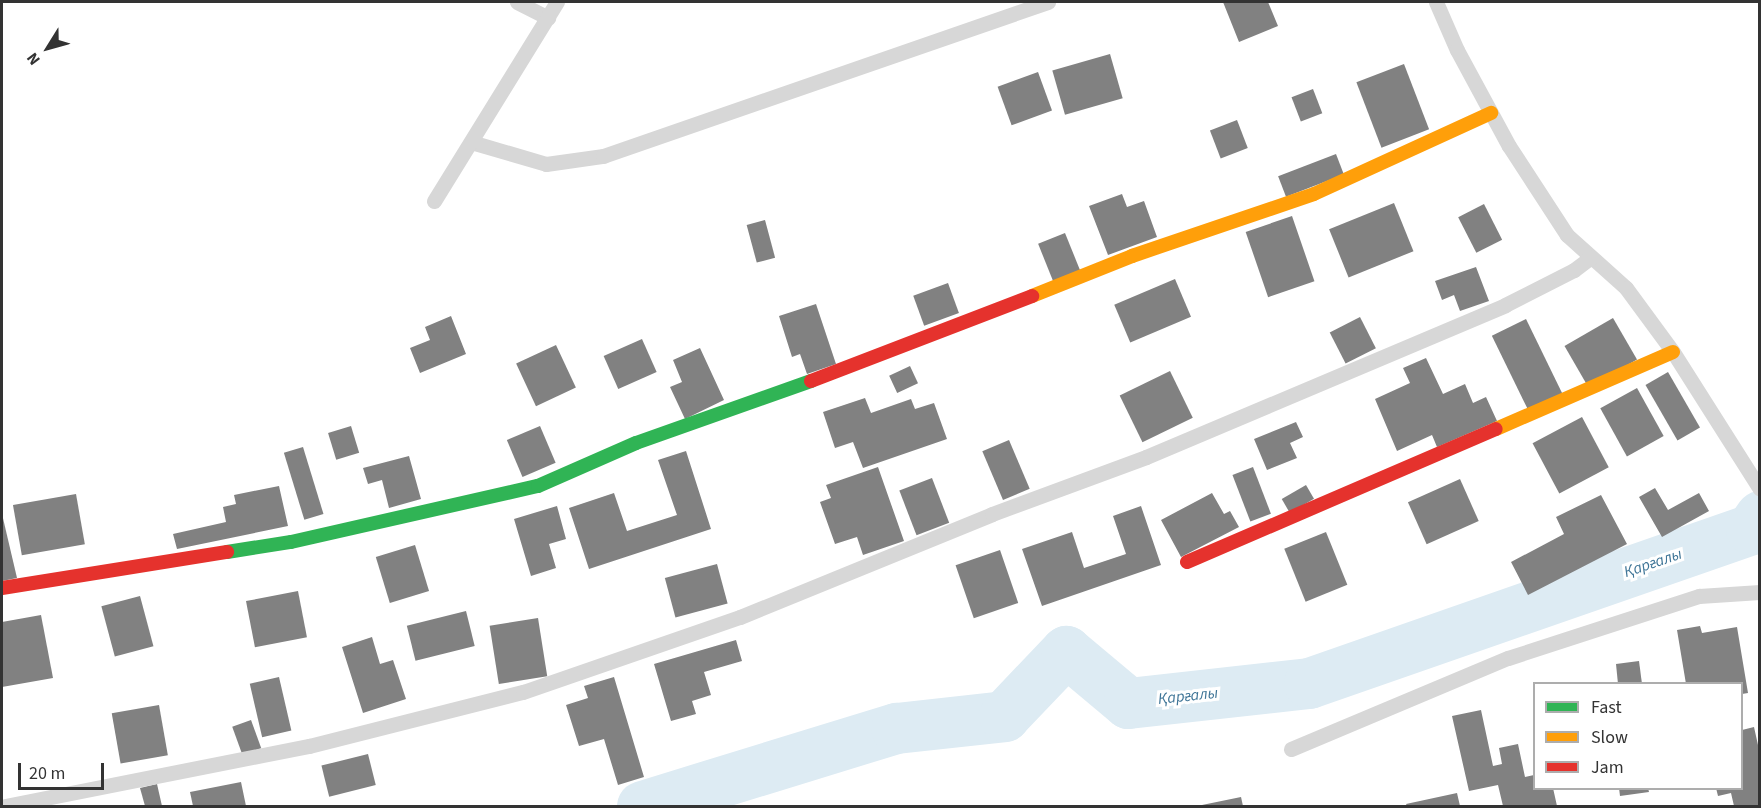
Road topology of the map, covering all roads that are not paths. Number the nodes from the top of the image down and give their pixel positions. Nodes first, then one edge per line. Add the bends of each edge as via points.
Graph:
1 (517, 2) edge
2 (557, 2) edge
3 (1047, 2) edge
4 (1436, 2) edge
5 (548, 18) junction
6 (1491, 113) junction
7 (471, 142) junction
8 (434, 201) dead end
9 (1591, 257) junction
10 (1673, 352) junction
11 (1760, 489) edge
12 (1187, 562) dead end
13 (2, 588) edge
14 (1760, 592) edge
15 (1291, 750) dead end
16 (5, 807) edge

1 - 5 lane
2 - 5 lane
3 - 7 lane via 603,156 546,164
4 - 6 lane via 1456,50
5 - 7 lane
6 - 9 lane via 1567,235
6 - 13 street via 1314,194 1132,256 867,361 636,443 538,486 291,542
7 - 8 lane
9 - 10 lane via 1626,288
9 - 16 lane via 1574,270 1505,305 1146,457 992,514 729,621 523,693 309,746
10 - 11 lane
10 - 12 street
14 - 15 lane via 1699,596 1508,658

